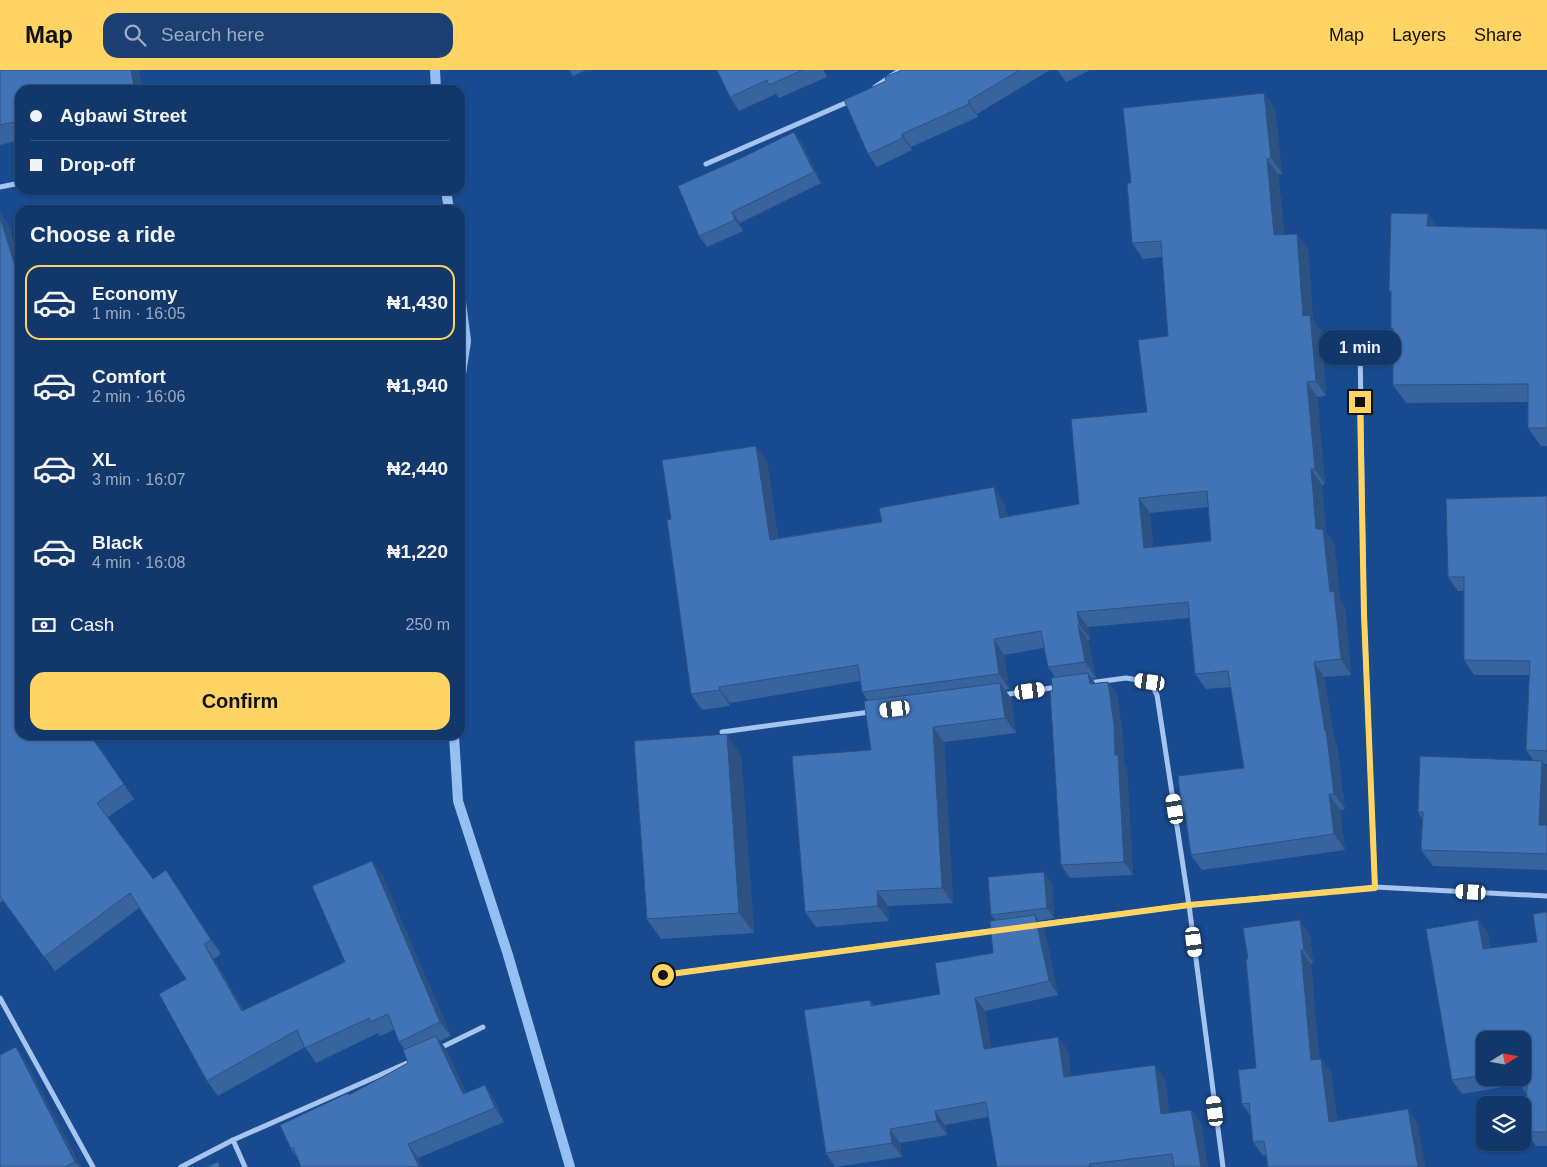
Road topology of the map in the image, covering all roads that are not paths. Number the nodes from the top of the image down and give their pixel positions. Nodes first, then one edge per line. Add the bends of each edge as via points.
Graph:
1 (900, 70) edge
2 (870, 91) edge
3 (853, 100) edge
4 (706, 164) dead end
5 (15, 184) edge
6 (0, 187) edge
7 (1360, 344) dead end
8 (1086, 684) edge
9 (1067, 686) edge
10 (998, 695) edge
11 (879, 711) edge
12 (722, 732) edge
13 (1375, 888) junction
14 (1547, 896) edge
15 (1189, 905) junction
16 (1033, 926) edge
17 (1004, 929) edge
18 (663, 975) dead end
19 (0, 998) edge
20 (483, 1027) dead end
21 (432, 1051) edge
22 (424, 1055) edge
23 (233, 1140) junction
24 (93, 1167) edge
25 (181, 1167) edge
26 (245, 1167) edge
27 (1222, 1167) edge

1 - 2 street
3 - 4 street
5 - 6 street
7 - 13 street via 1364,614
8 - 15 street via 1126,678 1150,682 1157,695
9 - 10 street
11 - 12 street
13 - 14 street
13 - 15 street
15 - 16 street
15 - 27 street
17 - 18 street
19 - 24 street
20 - 21 street
22 - 23 street
23 - 25 street
23 - 26 street

